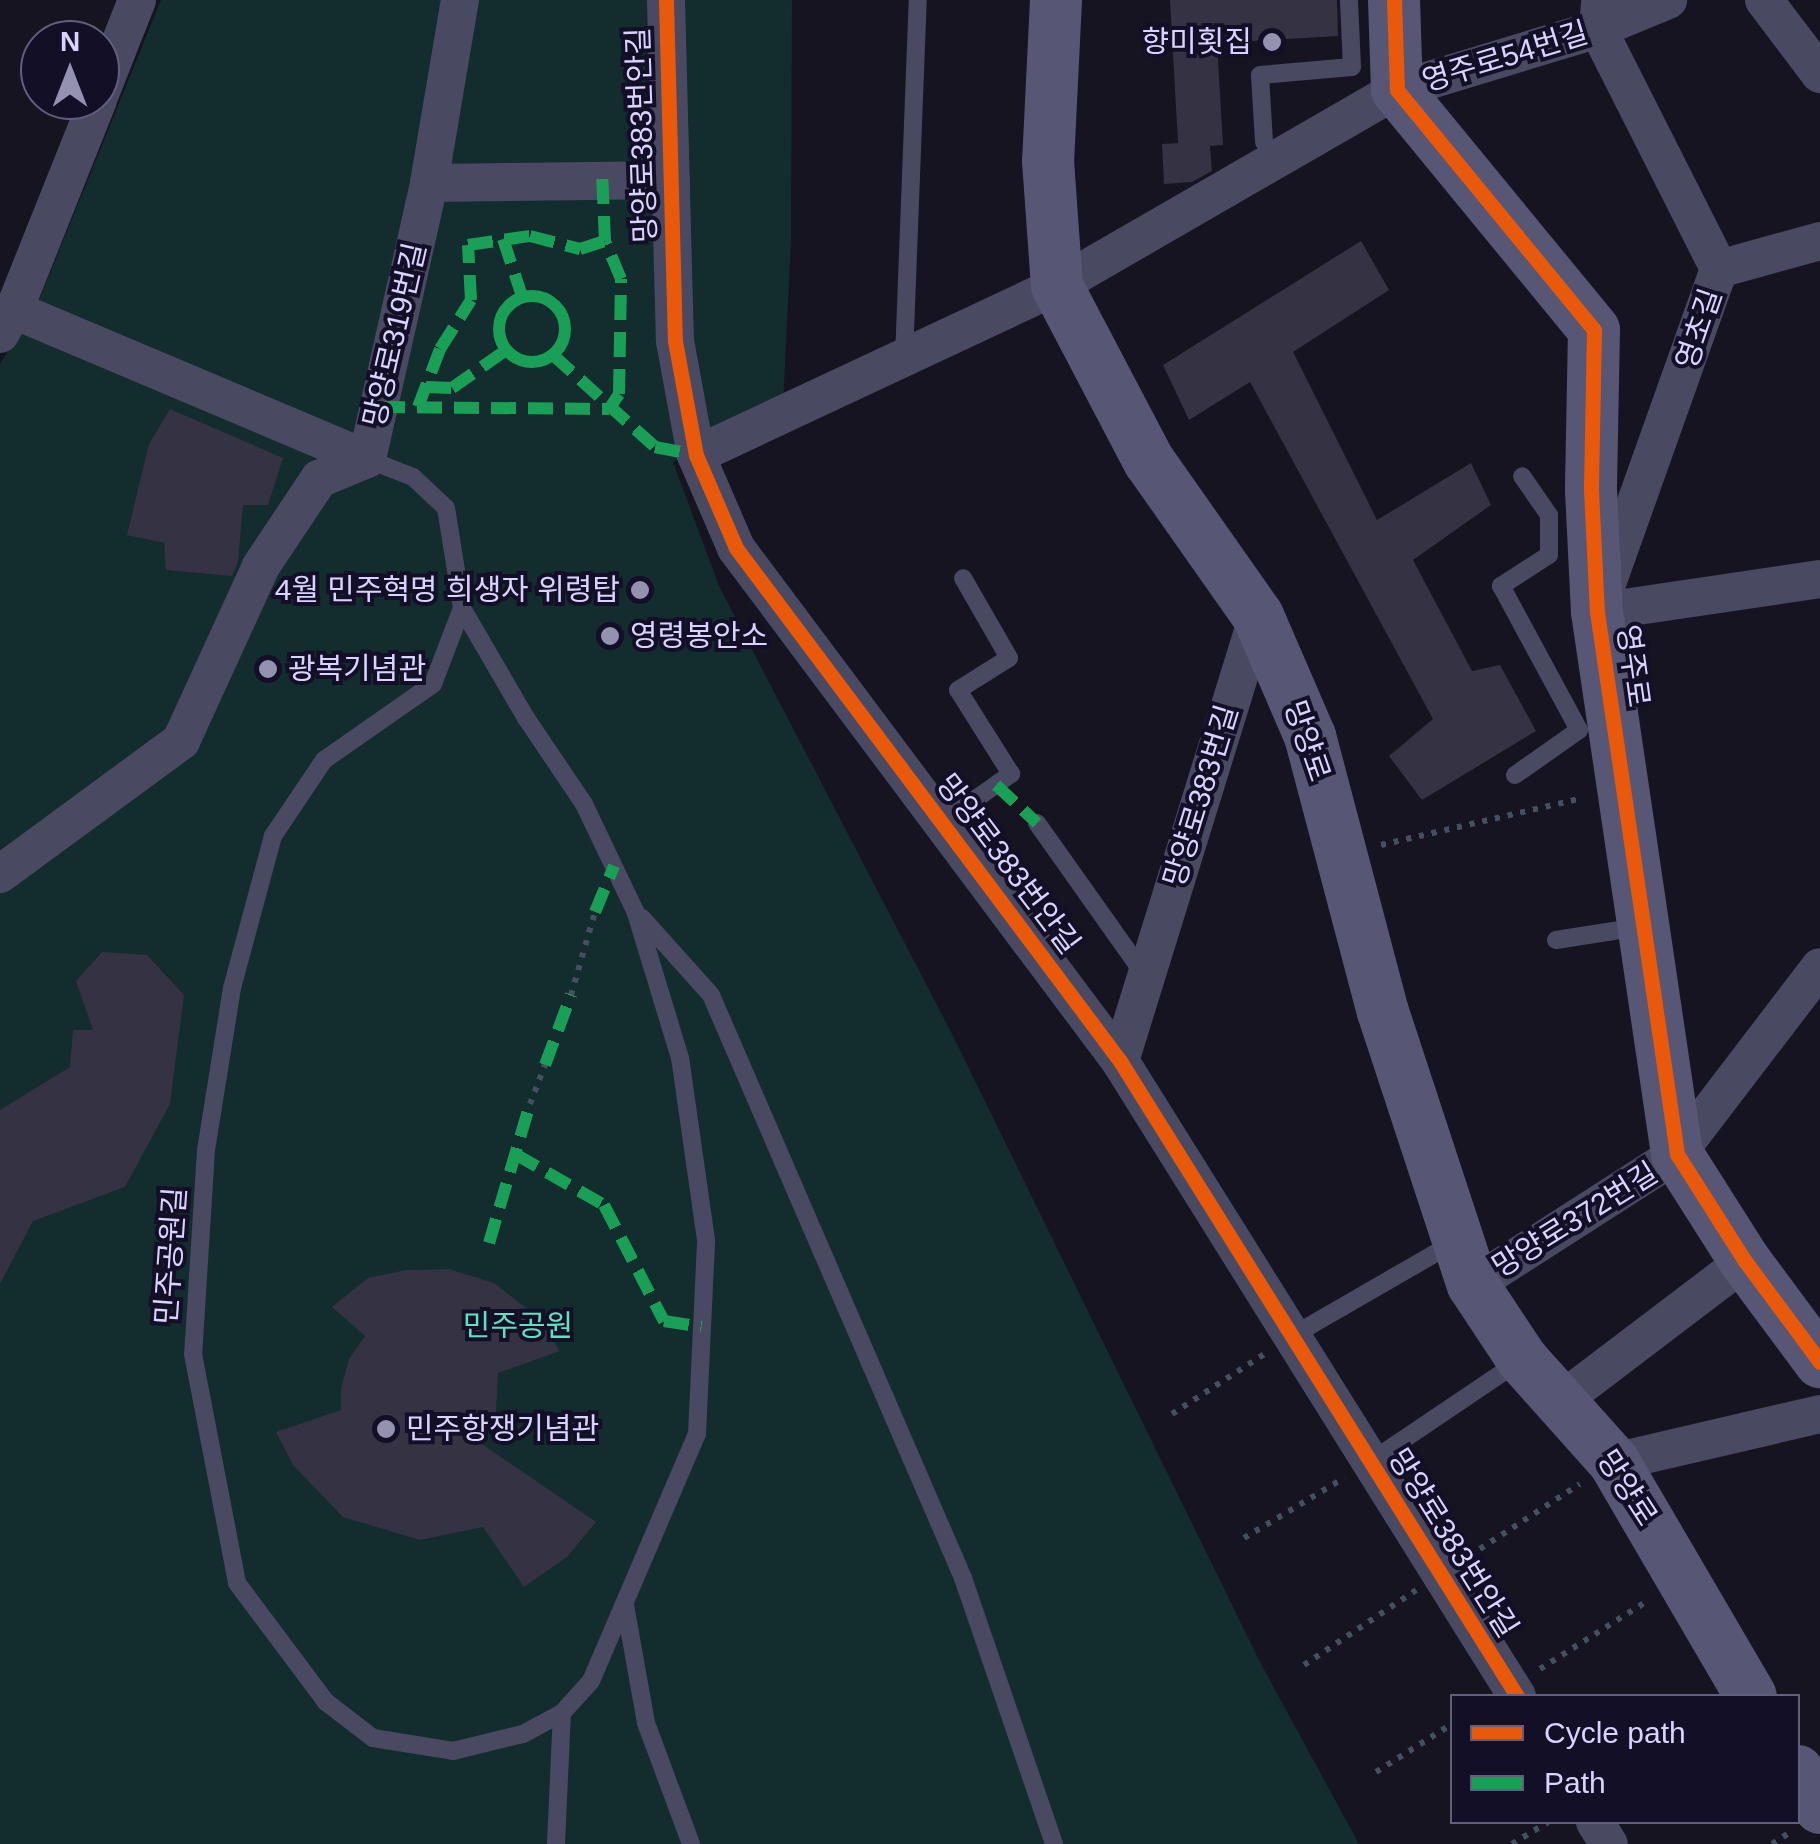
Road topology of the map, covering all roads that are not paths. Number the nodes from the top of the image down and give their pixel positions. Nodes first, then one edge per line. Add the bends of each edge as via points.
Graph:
1 (137, 0) edge
2 (460, 0) edge
3 (666, 0) edge
4 (918, 0) edge
5 (1056, 0) edge
6 (1349, 0) edge
7 (1394, 0) edge
8 (1668, 0) edge
9 (1764, 0) edge
10 (1599, 15) edge
11 (120, 43) edge
12 (1820, 74) edge
13 (1398, 90) junction
14 (90, 120) edge
15 (1264, 142) dead end
16 (671, 180) junction
17 (430, 183) junction
18 (1820, 242) edge
19 (1719, 270) junction
20 (1057, 286) junction
21 (7, 322) edge
22 (904, 358) junction
23 (696, 455) junction
24 (368, 459) junction
25 (1522, 476) dead end
26 (1570, 502) junction
27 (963, 578) dead end
28 (1820, 579) edge
29 (462, 608) junction
30 (1598, 612) junction
31 (1258, 616) junction
32 (1515, 775) dead end
33 (942, 823) junction
34 (1037, 823) dead end
35 (0, 874) edge
36 (636, 912) junction
37 (1641, 926) junction
38 (1556, 940) dead end
39 (1820, 967) edge
40 (1146, 978) junction
41 (1120, 1062) junction
42 (1677, 1154) junction
43 (1745, 1261) junction
44 (1465, 1263) junction
45 (1292, 1336) junction
46 (1522, 1359) junction
47 (1820, 1362) edge
48 (1562, 1400) junction
49 (1820, 1414) edge
50 (1370, 1462) junction
51 (1614, 1462) junction
52 (624, 1602) junction
53 (1514, 1692) edge
54 (1750, 1694) edge
55 (562, 1712) junction
56 (1800, 1775) edge
57 (1820, 1808) edge
58 (556, 1844) edge
59 (691, 1844) edge
60 (1054, 1844) edge

1 - 11 street
2 - 17 street, 망양로319번길
3 - 16 street, 망양로383번안길
4 - 22 lane
5 - 20 main road, 망양로 via 1048,161
6 - 15 lane via 1352,67 1260,75
7 - 13 main road
8 - 10 street, 영주로54번길
9 - 12 street
10 - 13 street, 영주로54번길
10 - 19 street, 영초길
13 - 20 street, 영주로54번길
13 - 26 main road, 영주로 via 1594,330
14 - 21 street
16 - 17 street
16 - 23 street, 망양로383번안길 via 675,341
17 - 24 street, 망양로319번길
18 - 19 street
19 - 30 street, 영초길
20 - 22 street
20 - 31 main road, 망양로 via 1149,461
21 - 24 street
22 - 23 street
23 - 33 street, 망양로383번안길 via 736,548
24 - 29 lane, 민주공원길 via 413,477 446,508
24 - 35 street, 망양로319번길 via 319,480 261,566 181,741
25 - 26 lane
26 - 30 main road, 영주로
26 - 32 lane via 1549,556 1501,586 1579,730
27 - 33 lane, 망양로383번안길 via 1009,658 958,690 1011,774
28 - 30 street
29 - 36 lane, 민주공원길 via 584,804
29 - 55 lane, 민주공원길 via 433,684 324,760 273,836 232,988 206,1150 193,1354 237,1583 326,1702 373,1738 453,1751 523,1734
30 - 37 main road, 영주로
31 - 40 street, 망양로383번길
31 - 44 main road, 망양로 via 1310,736 1384,1012
33 - 41 street, 망양로383번안길
34 - 40 lane
36 - 52 lane, 민주공원길 via 680,1058 706,1240 697,1434
36 - 60 lane via 711,995 963,1578
37 - 38 lane
37 - 42 main road, 영주로
39 - 42 street
40 - 41 street, 망양로383번길
41 - 45 street, 망양로383번안길
42 - 43 main road, 영주로
42 - 44 street, 망양로372번길
43 - 47 main road, 영주로
43 - 48 street
44 - 45 lane
44 - 46 main road, 망양로
45 - 50 street, 망양로383번안길
46 - 48 main road, 망양로
46 - 50 lane
48 - 51 main road, 망양로
49 - 51 street
50 - 53 street, 망양로383번안길
51 - 54 main road, 망양로
52 - 55 lane, 민주공원길 via 591,1681
52 - 59 lane via 646,1723
55 - 58 lane
56 - 57 main road

